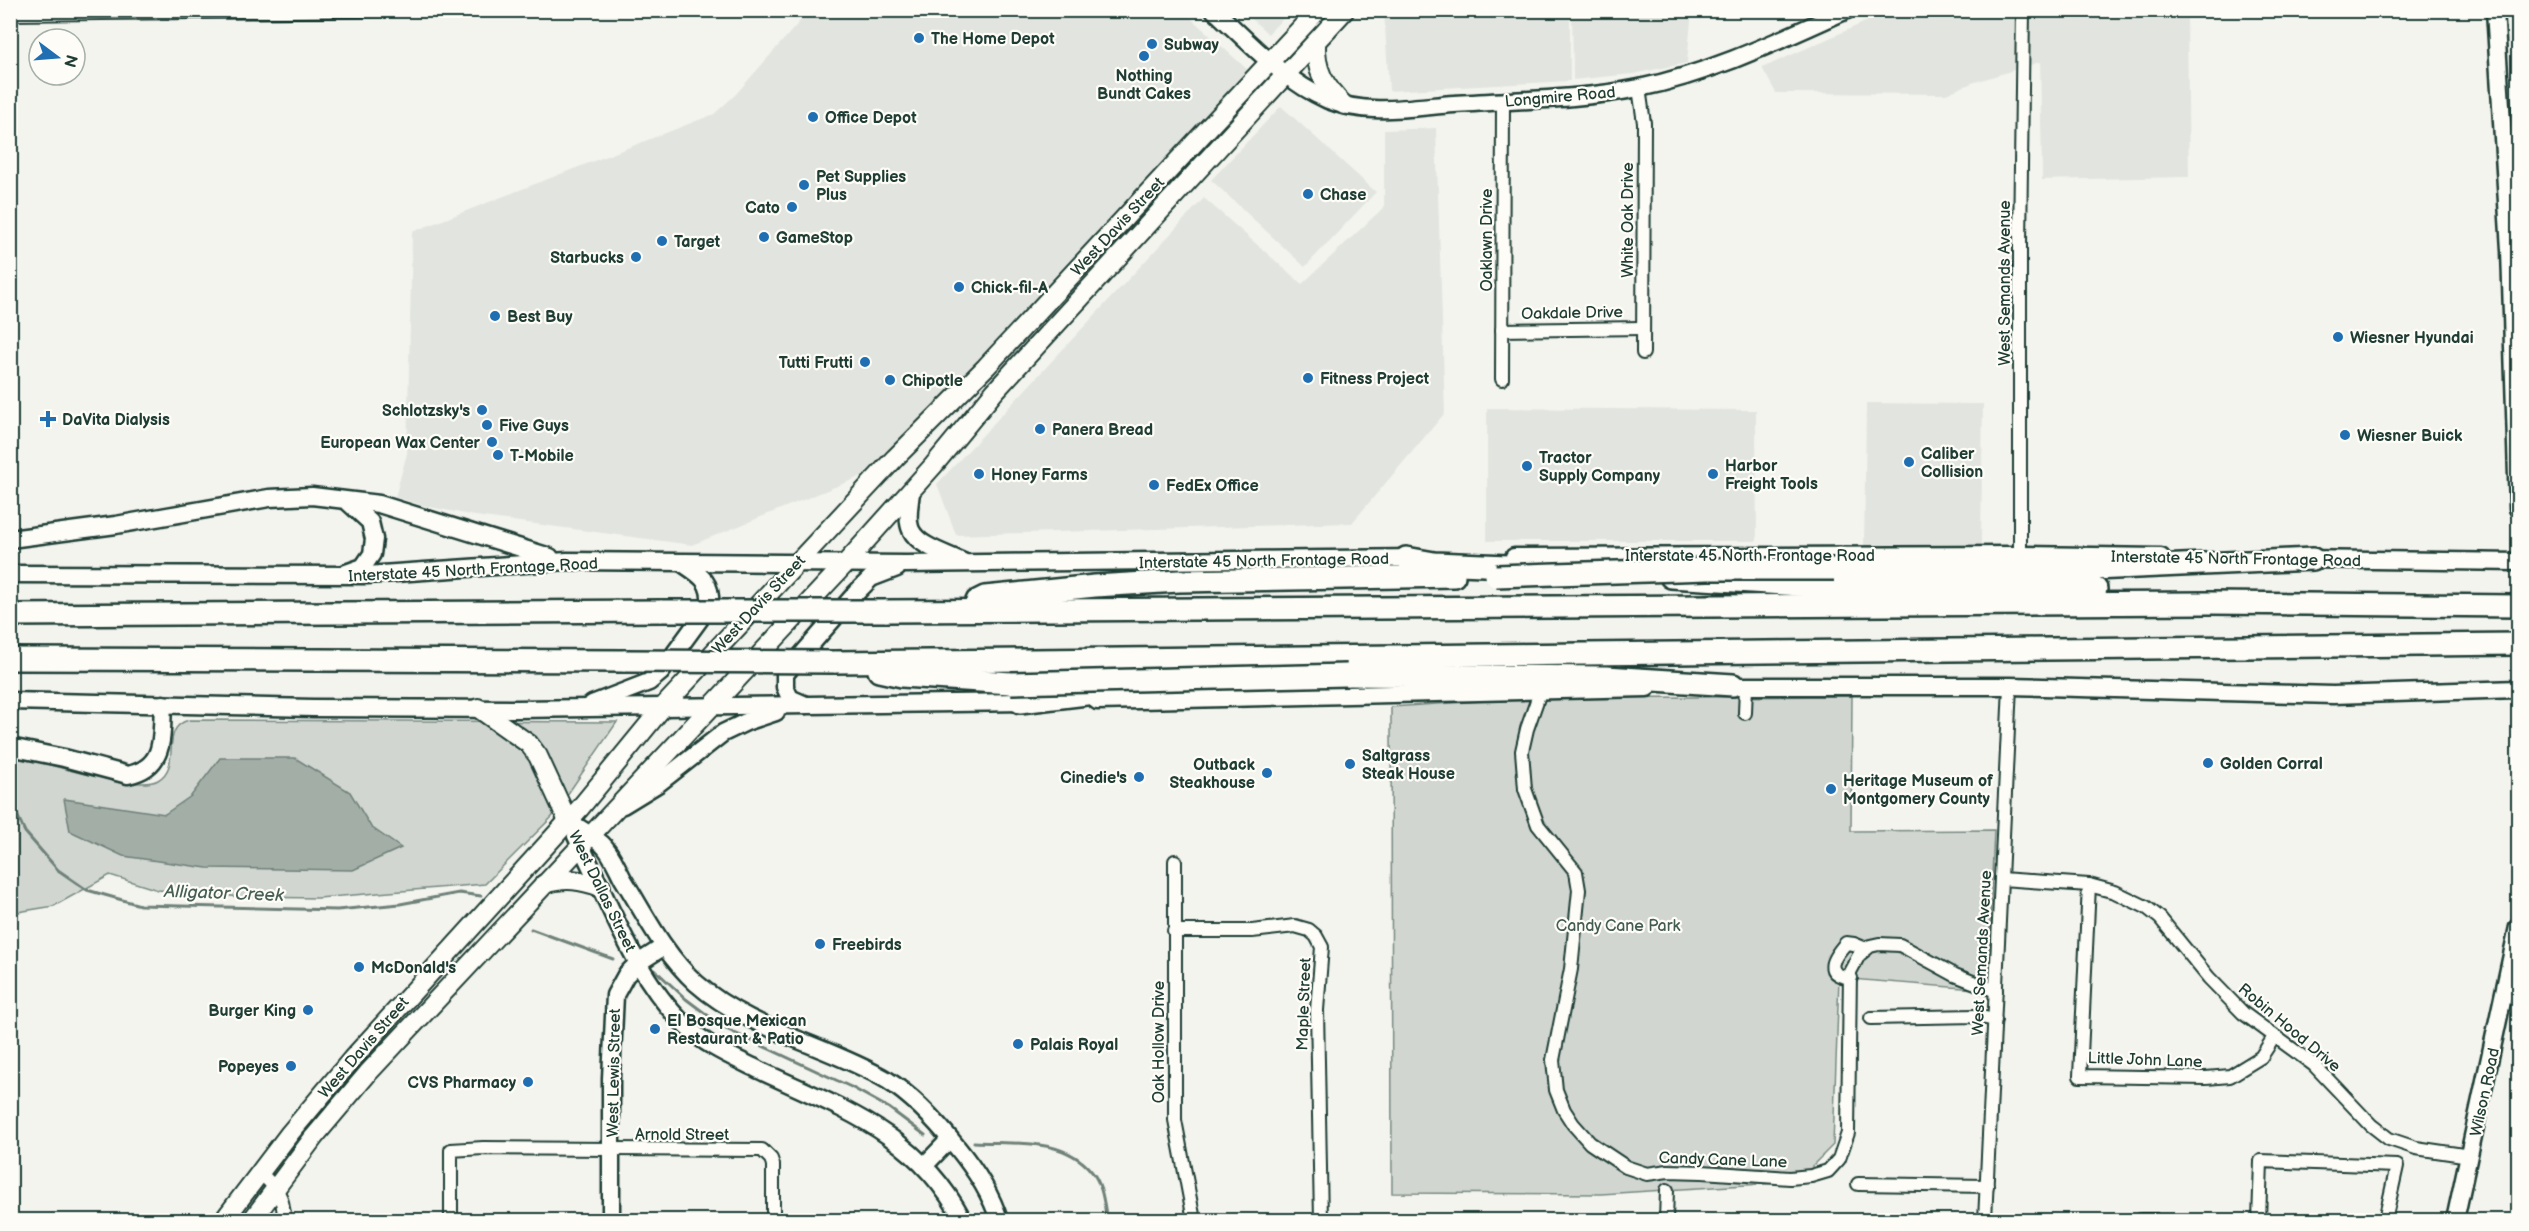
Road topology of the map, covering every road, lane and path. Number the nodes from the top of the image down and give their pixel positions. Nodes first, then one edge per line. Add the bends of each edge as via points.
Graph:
1 (388, 10) edge
2 (1214, 10) edge
3 (1317, 10) edge
4 (1345, 10) edge
5 (1848, 10) edge
6 (2023, 10) edge
7 (2495, 10) edge
8 (10, 14) edge
9 (1316, 42) junction
10 (1272, 62) junction
11 (1285, 75) junction
12 (1639, 88) junction
13 (1503, 101) junction
14 (1344, 105) junction
15 (1643, 328) junction
16 (1502, 330) junction
17 (1643, 353) dead end
18 (1502, 379) dead end
19 (910, 492) junction
20 (346, 501) junction
21 (2518, 509) edge
22 (10, 539) edge
23 (2020, 555) junction
24 (1406, 558) junction
25 (2313, 559) junction
26 (567, 561) junction
27 (2518, 562) edge
28 (682, 563) junction
29 (797, 563) junction
30 (967, 563) junction
31 (845, 564) junction
32 (906, 564) junction
33 (10, 574) edge
34 (342, 575) junction
35 (2209, 603) junction
36 (2518, 606) edge
37 (957, 611) junction
38 (10, 615) edge
39 (2518, 644) edge
40 (1508, 654) junction
41 (10, 659) edge
42 (834, 662) junction
43 (1739, 686) junction
44 (2010, 686) junction
45 (2518, 689) edge
46 (1540, 692) junction
47 (1016, 693) junction
48 (10, 701) edge
49 (163, 704) junction
50 (802, 706) junction
51 (711, 707) junction
52 (478, 708) junction
53 (662, 708) junction
54 (580, 709) junction
55 (1745, 713) dead end
56 (10, 747) edge
57 (614, 810) junction
58 (568, 821) junction
59 (585, 841) junction
60 (1174, 861) dead end
61 (2001, 879) junction
62 (544, 884) junction
63 (2089, 885) junction
64 (601, 887) junction
65 (2518, 927) edge
66 (1174, 931) junction
67 (663, 947) junction
68 (1866, 950) junction
69 (2517, 951) edge
70 (638, 963) junction
71 (1851, 978) junction
72 (418, 985) junction
73 (1996, 991) junction
74 (417, 1018) junction
75 (1871, 1018) dead end
76 (1995, 1020) junction
77 (2274, 1037) junction
78 (950, 1139) junction
79 (611, 1150) junction
80 (2470, 1156) junction
81 (924, 1166) junction
82 (259, 1172) junction
83 (1858, 1184) dead end
84 (1987, 1186) junction
85 (276, 1187) junction
86 (1667, 1190) dead end
87 (224, 1221) edge
88 (252, 1221) edge
89 (285, 1221) edge
90 (451, 1221) edge
91 (611, 1221) edge
92 (773, 1221) edge
93 (963, 1221) edge
94 (999, 1221) edge
95 (1194, 1221) edge
96 (1321, 1221) edge
97 (1666, 1221) edge
98 (1985, 1221) edge
99 (2141, 1221) edge
100 (2154, 1221) edge
101 (2259, 1221) edge
102 (2385, 1221) edge
103 (2455, 1221) edge

1 - 8 street
2 - 10 main road, Longmire Road
3 - 10 main road, West Davis Street
4 - 9 main road, West Davis Street
5 - 12 main road, Longmire Road via 1737,58
6 - 23 street, West Semands Avenue
7 - 21 main road via 2510,250
9 - 11 main road, West Davis Street
9 - 14 main road via 1316,62 1322,79
10 - 11 main road, Longmire Road
10 - 29 main road, West Davis Street
11 - 14 main road, Longmire Road
11 - 19 main road, West Davis Street via 995,391
12 - 13 main road, Longmire Road
12 - 15 street, White Oak Drive via 1644,123
13 - 14 main road, Longmire Road via 1383,109
13 - 16 street, Oaklawn Drive
15 - 16 street, Oakdale Drive
15 - 17 street, White Oak Drive
16 - 18 street, Oaklawn Drive
19 - 30 main road via 911,531 926,544
19 - 31 main road, West Davis Street
20 - 22 main road via 312,496 269,498
20 - 26 main road via 378,504
20 - 34 main road via 370,522 374,539 372,554 363,567
23 - 24 main road, Interstate 45 North Frontage Road
23 - 25 main road, Interstate 45 North Frontage Road
24 - 30 main road, Interstate 45 North Frontage Road
24 - 35 highway via 1434,563 1849,588 2103,589
25 - 27 main road, Interstate 45 North Frontage Road
25 - 37 highway, bridge via 2094,569 1708,569 1179,581 985,597
26 - 28 main road, Interstate 45 North Frontage Road
26 - 34 main road, Interstate 45 North Frontage Road
28 - 29 main road, Interstate 45 North Frontage Road
28 - 54 main road via 705,579 711,592 710,604 661,672 649,682
29 - 31 main road, Interstate 45 North Frontage Road
29 - 53 main road, West Davis Street
30 - 32 main road, Interstate 45 North Frontage Road
31 - 32 main road, Interstate 45 North Frontage Road
31 - 51 main road, West Davis Street
32 - 50 main road via 863,585 785,674 790,698
33 - 34 main road, Interstate 45 North Frontage Road
35 - 36 highway
35 - 37 highway
37 - 38 highway, bridge
39 - 40 highway
40 - 42 highway
40 - 47 highway
41 - 42 highway, bridge
42 - 47 highway
43 - 44 main road
43 - 46 main road
43 - 47 highway, bridge via 1595,676 1347,675
43 - 55 street
44 - 45 main road via 2332,694
44 - 61 street, West Semands Avenue
46 - 47 main road
46 - 71 street, Candy Cane Lane via 1522,751 1524,789 1538,825 1576,872 1579,891 1571,969 1553,1060 1556,1090 1564,1110 1590,1143 1626,1167 1647,1174 1668,1171 1790,1178 1828,1171 1839,1159 1848,1133
47 - 50 main road
48 - 49 main road
49 - 52 main road
49 - 56 main road via 160,750 149,767 138,773 129,775
50 - 51 main road
50 - 57 main road via 723,733 659,783
51 - 53 main road
51 - 57 main road, West Davis Street
52 - 54 main road
52 - 58 main road via 529,744
53 - 54 main road
53 - 58 main road, West Davis Street
57 - 59 main road, West Davis Street
58 - 59 main road, West Dallas Street
58 - 72 main road, West Davis Street
59 - 62 main road, West Davis Street
59 - 64 main road, West Dallas Street
59 - 67 main road, West Dallas Street via 604,845
60 - 66 street, Oak Hollow Drive
61 - 63 street, Robin Hood Drive
61 - 73 street, West Semands Avenue
62 - 64 main road via 573,879
62 - 74 main road, West Davis Street
63 - 77 street, Robin Hood Drive via 2115,892 2160,918 2209,978 2243,1013
63 - 77 street, Little John Lane via 2080,1076 2230,1076 2261,1057
64 - 70 main road, West Dallas Street
65 - 69 main road, Wilson Road
66 - 95 street, Oak Hollow Drive via 1175,1120
66 - 96 street, Maple Street via 1295,926 1309,930 1322,947 1317,1010
67 - 70 main road, West Lewis Street
67 - 78 main road, West Dallas Street via 696,983 724,1004 888,1081 919,1104
68 - 71 street, Candy Cane Lane via 1859,955
68 - 71 street via 1846,943 1840,950 1833,972
68 - 73 street via 1879,944 1900,945 1955,975
69 - 80 main road, Wilson Road
70 - 79 main road, West Lewis Street via 618,985 613,1008
70 - 81 main road, West Dallas Street via 670,1010 702,1040 863,1119 896,1140
72 - 74 main road via 424,994
72 - 82 main road, West Davis Street
73 - 76 street, West Semands Avenue
74 - 85 main road, West Davis Street
75 - 76 street via 1976,1016
76 - 84 street, West Semands Avenue
77 - 80 street, Robin Hood Drive via 2314,1065 2389,1139 2416,1148
78 - 81 main road
78 - 94 main road, West Dallas Street via 985,1188
79 - 90 street, Arnold Street via 451,1150
79 - 91 main road, West Lewis Street
79 - 92 street, Arnold Street via 757,1150 768,1154 774,1165
80 - 103 main road, Wilson Road
81 - 93 main road, West Dallas Street
82 - 85 street
82 - 87 main road, West Davis Street
83 - 84 street
84 - 98 street, West Semands Avenue
85 - 88 main road, West Davis Street
85 - 89 street via 284,1205
86 - 97 street
99 - 100 street
101 - 102 street via 2261,1161 2397,1166

